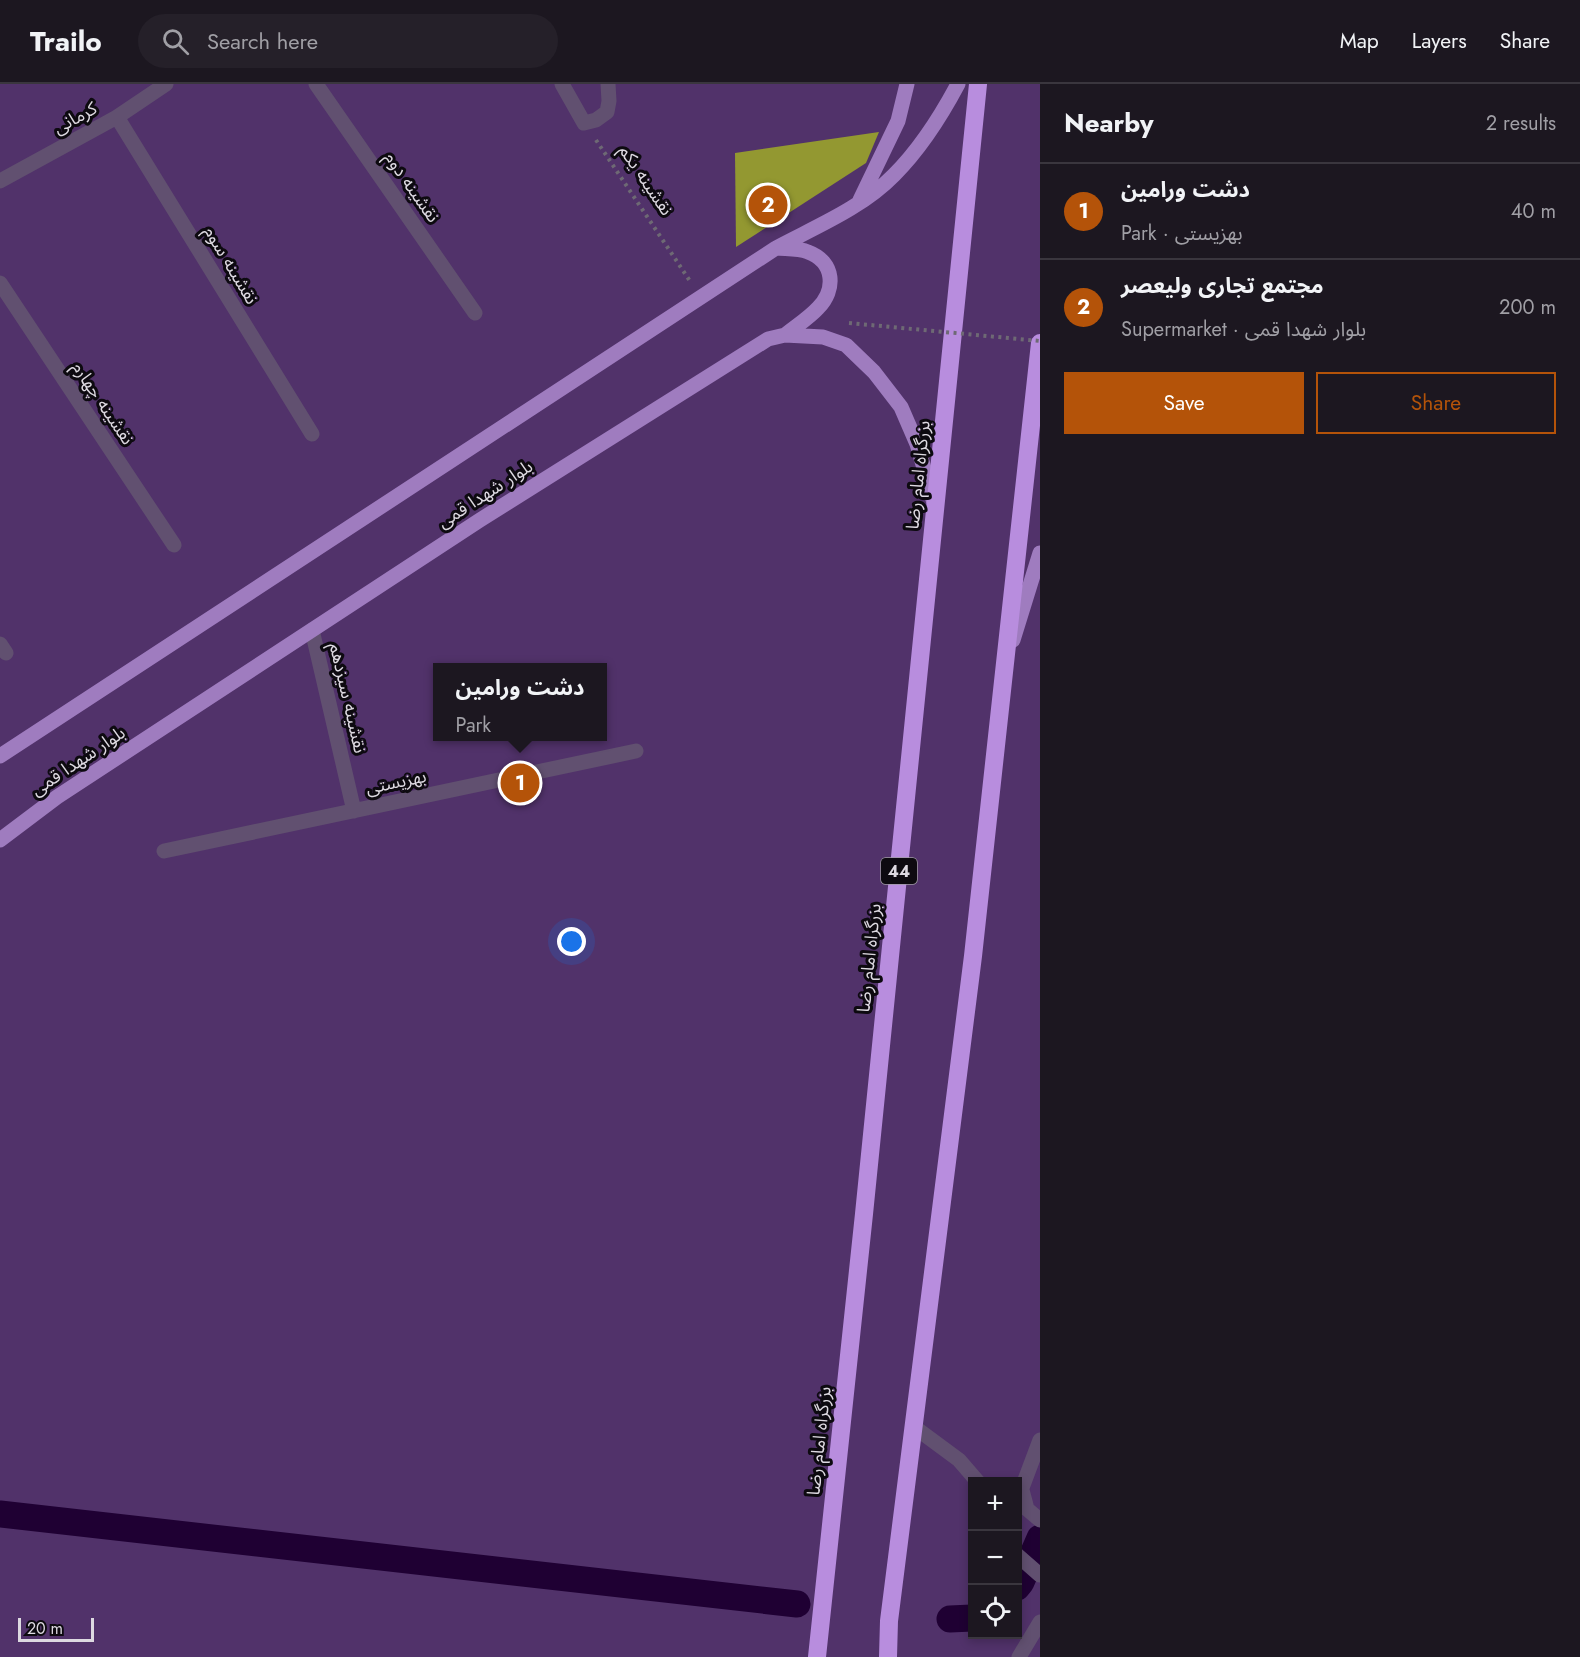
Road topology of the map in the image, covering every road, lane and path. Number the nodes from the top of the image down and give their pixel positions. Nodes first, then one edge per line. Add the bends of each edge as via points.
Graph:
1 (166, 84) edge
2 (316, 84) edge
3 (562, 84) edge
4 (608, 84) edge
5 (907, 84) edge
6 (958, 84) edge
7 (978, 84) edge
8 (117, 117) junction
9 (584, 123) junction
10 (0, 181) edge
11 (859, 203) junction
12 (776, 248) junction
13 (0, 283) edge
14 (700, 297) junction
15 (475, 313) dead end
16 (849, 323) dead end
17 (785, 335) junction
18 (1040, 342) edge
19 (312, 434) dead end
20 (936, 511) junction
21 (174, 545) dead end
22 (1040, 553) edge
23 (312, 630) junction
24 (1006, 663) junction
25 (636, 751) dead end
26 (0, 756) edge
27 (354, 811) junction
28 (0, 840) edge
29 (164, 851) dead end
30 (913, 1426) junction
31 (1040, 1440) edge
32 (974, 1477) edge
33 (1022, 1490) edge
34 (1022, 1500) edge
35 (1040, 1520) edge
36 (1022, 1559) edge
37 (1040, 1575) edge
38 (1040, 1622) edge
39 (817, 1657) edge
40 (888, 1657) edge
41 (1019, 1657) edge

1 - 8 street, کرمانی
2 - 15 street, نقشینه دوم
3 - 9 street
4 - 9 street via 607,112
5 - 11 main road via 898,121
6 - 11 main road via 929,133 894,176
7 - 20 highway, بزرگراه امام رضا / 44
8 - 10 street, کرمانی
8 - 19 street, نقشینه سوم
9 - 14 path, نقشینه یکم
11 - 12 main road
12 - 14 main road
12 - 17 main road via 808,252 828,268 831,279 829,294 819,308
13 - 21 street, نقشینه چهارم
14 - 26 main road
16 - 18 path, bridge
17 - 20 main road, بلوار شهدا قمی via 823,337 846,345 874,372 901,407 917,444
17 - 23 main road, بلوار شهدا قمی via 768,339
18 - 24 highway
20 - 39 highway, بزرگراه امام رضا / 44
22 - 24 main road
23 - 27 street, نقشینه سیزدهم
23 - 28 main road, بلوار شهدا قمی via 57,797
24 - 30 highway
25 - 27 street, بهزیستی
27 - 29 street, بهزیستی
30 - 32 street via 959,1460
30 - 40 highway
31 - 33 street
34 - 35 street
36 - 37 street
38 - 41 street

